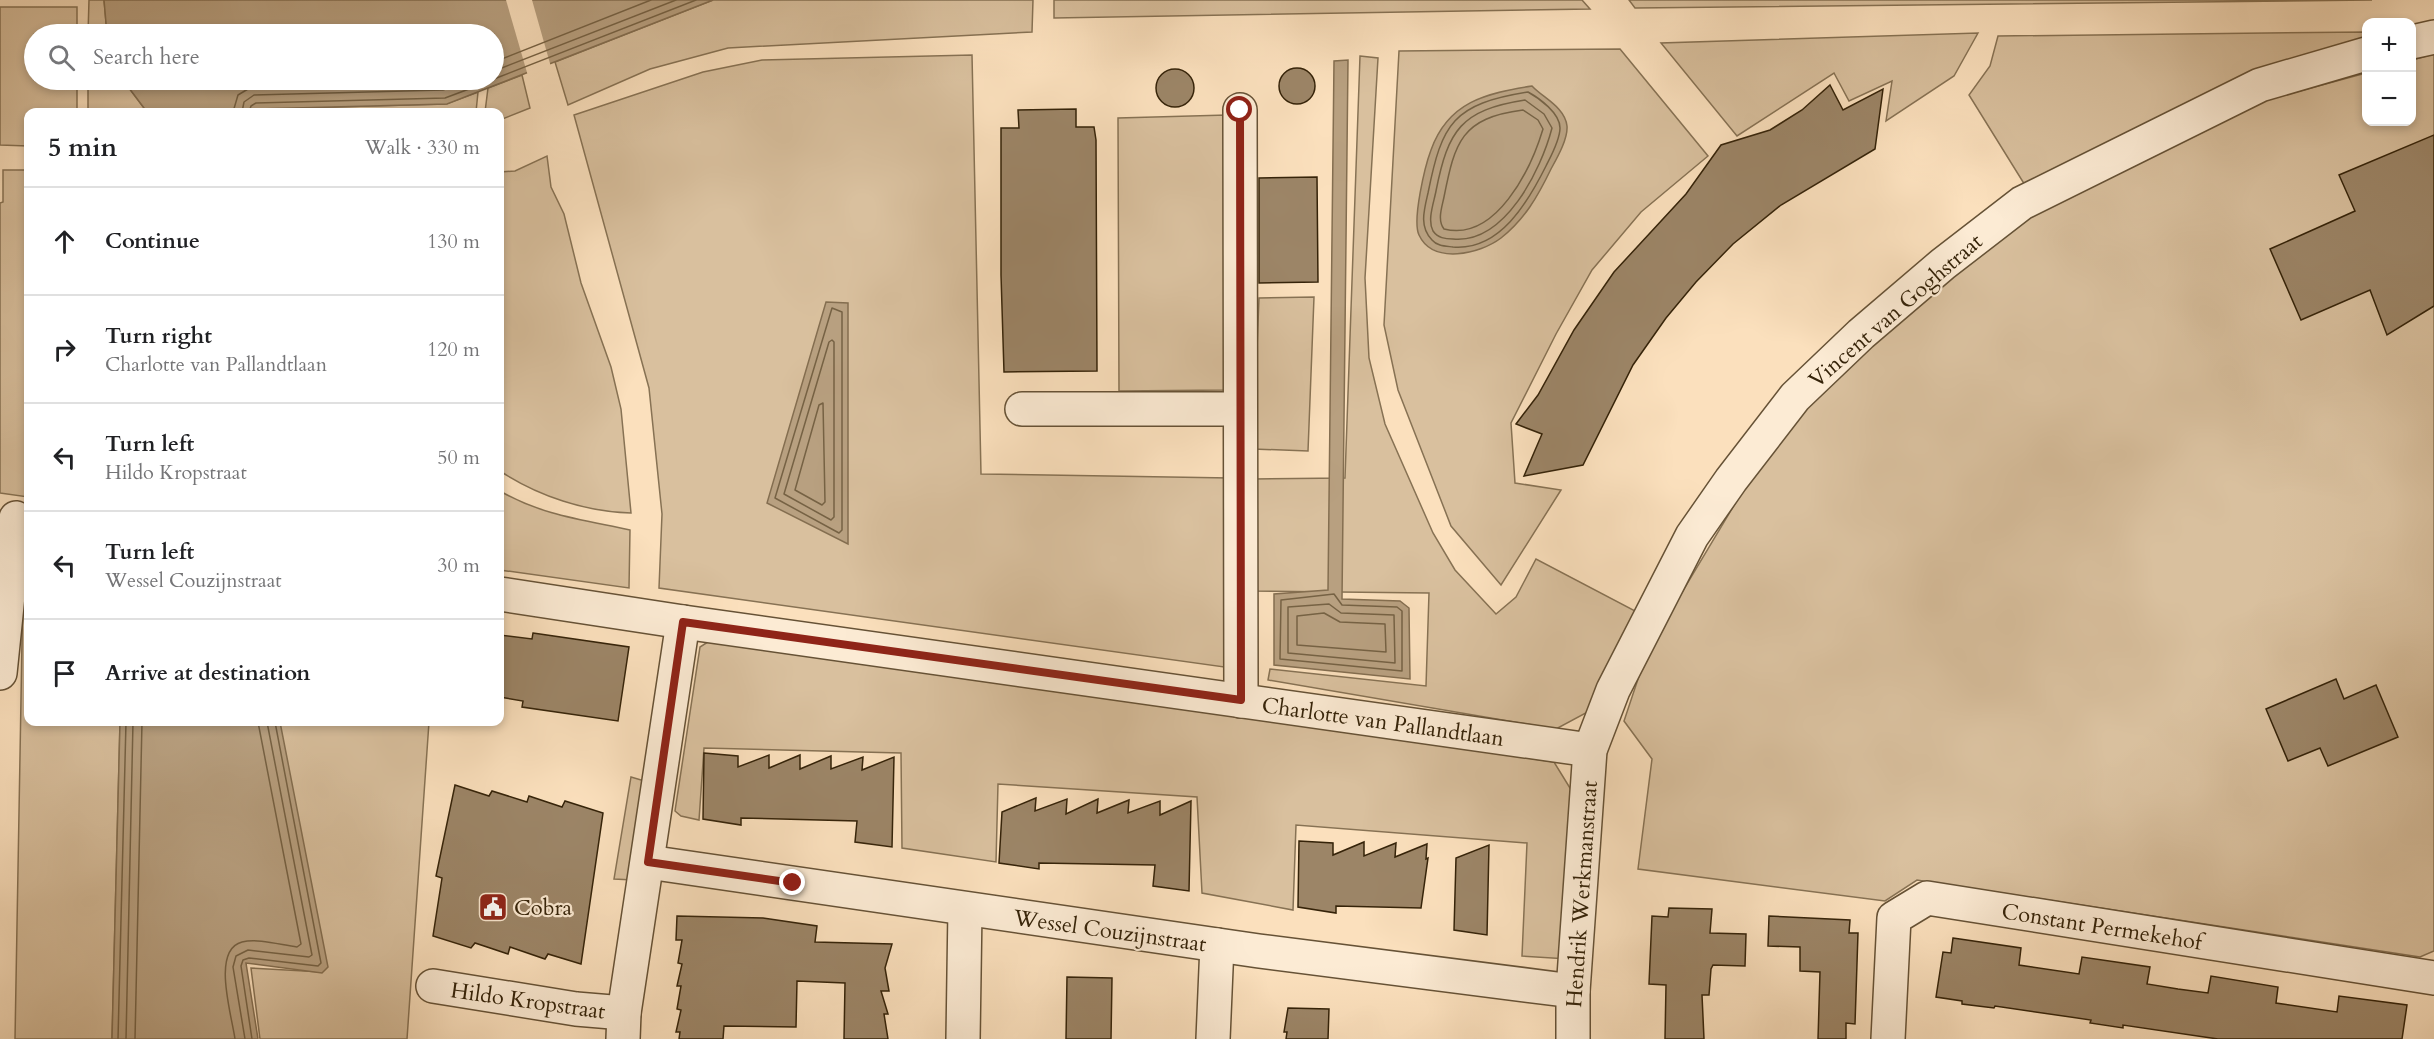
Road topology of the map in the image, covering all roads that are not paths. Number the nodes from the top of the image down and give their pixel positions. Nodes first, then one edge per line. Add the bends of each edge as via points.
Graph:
1 (2434, 37) edge
2 (2416, 41) edge
3 (2362, 55) edge
4 (1240, 110) dead end
5 (1022, 409) dead end
6 (1240, 409) junction
7 (15, 517) edge
8 (504, 595) edge
9 (683, 622) junction
10 (0, 673) edge
11 (1241, 700) junction
12 (1590, 750) junction
13 (648, 862) junction
14 (965, 909) junction
15 (1217, 945) junction
16 (2434, 978) edge
17 (433, 986) dead end
18 (1573, 991) junction
19 (624, 1026) edge
20 (963, 1039) edge
21 (1213, 1039) edge
22 (1573, 1039) edge
23 (1888, 1039) edge

1 - 2 street
3 - 12 street, Vincent van Goghstraat via 2260,85 2022,203 1861,334 1795,397 1692,536 1613,690
4 - 6 street
5 - 6 street
6 - 11 street
7 - 10 street
8 - 9 street, Charlotte van Pallandtlaan
9 - 11 street, Charlotte van Pallandtlaan
9 - 13 street, Hildo Kropstraat
11 - 12 street, Charlotte van Pallandtlaan
12 - 18 street, Hendrik Werkmanstraat
13 - 14 street, Wessel Couzijnstraat
13 - 19 street, Hildo Kropstraat
14 - 15 street, Wessel Couzijnstraat
14 - 20 street
15 - 18 street, Wessel Couzijnstraat
15 - 21 street
16 - 23 street, Constant Permekehof via 1927,898 1894,918
17 - 19 street, Hildo Kropstraat via 585,1011
18 - 22 street, Hendrik Werkmanstraat

